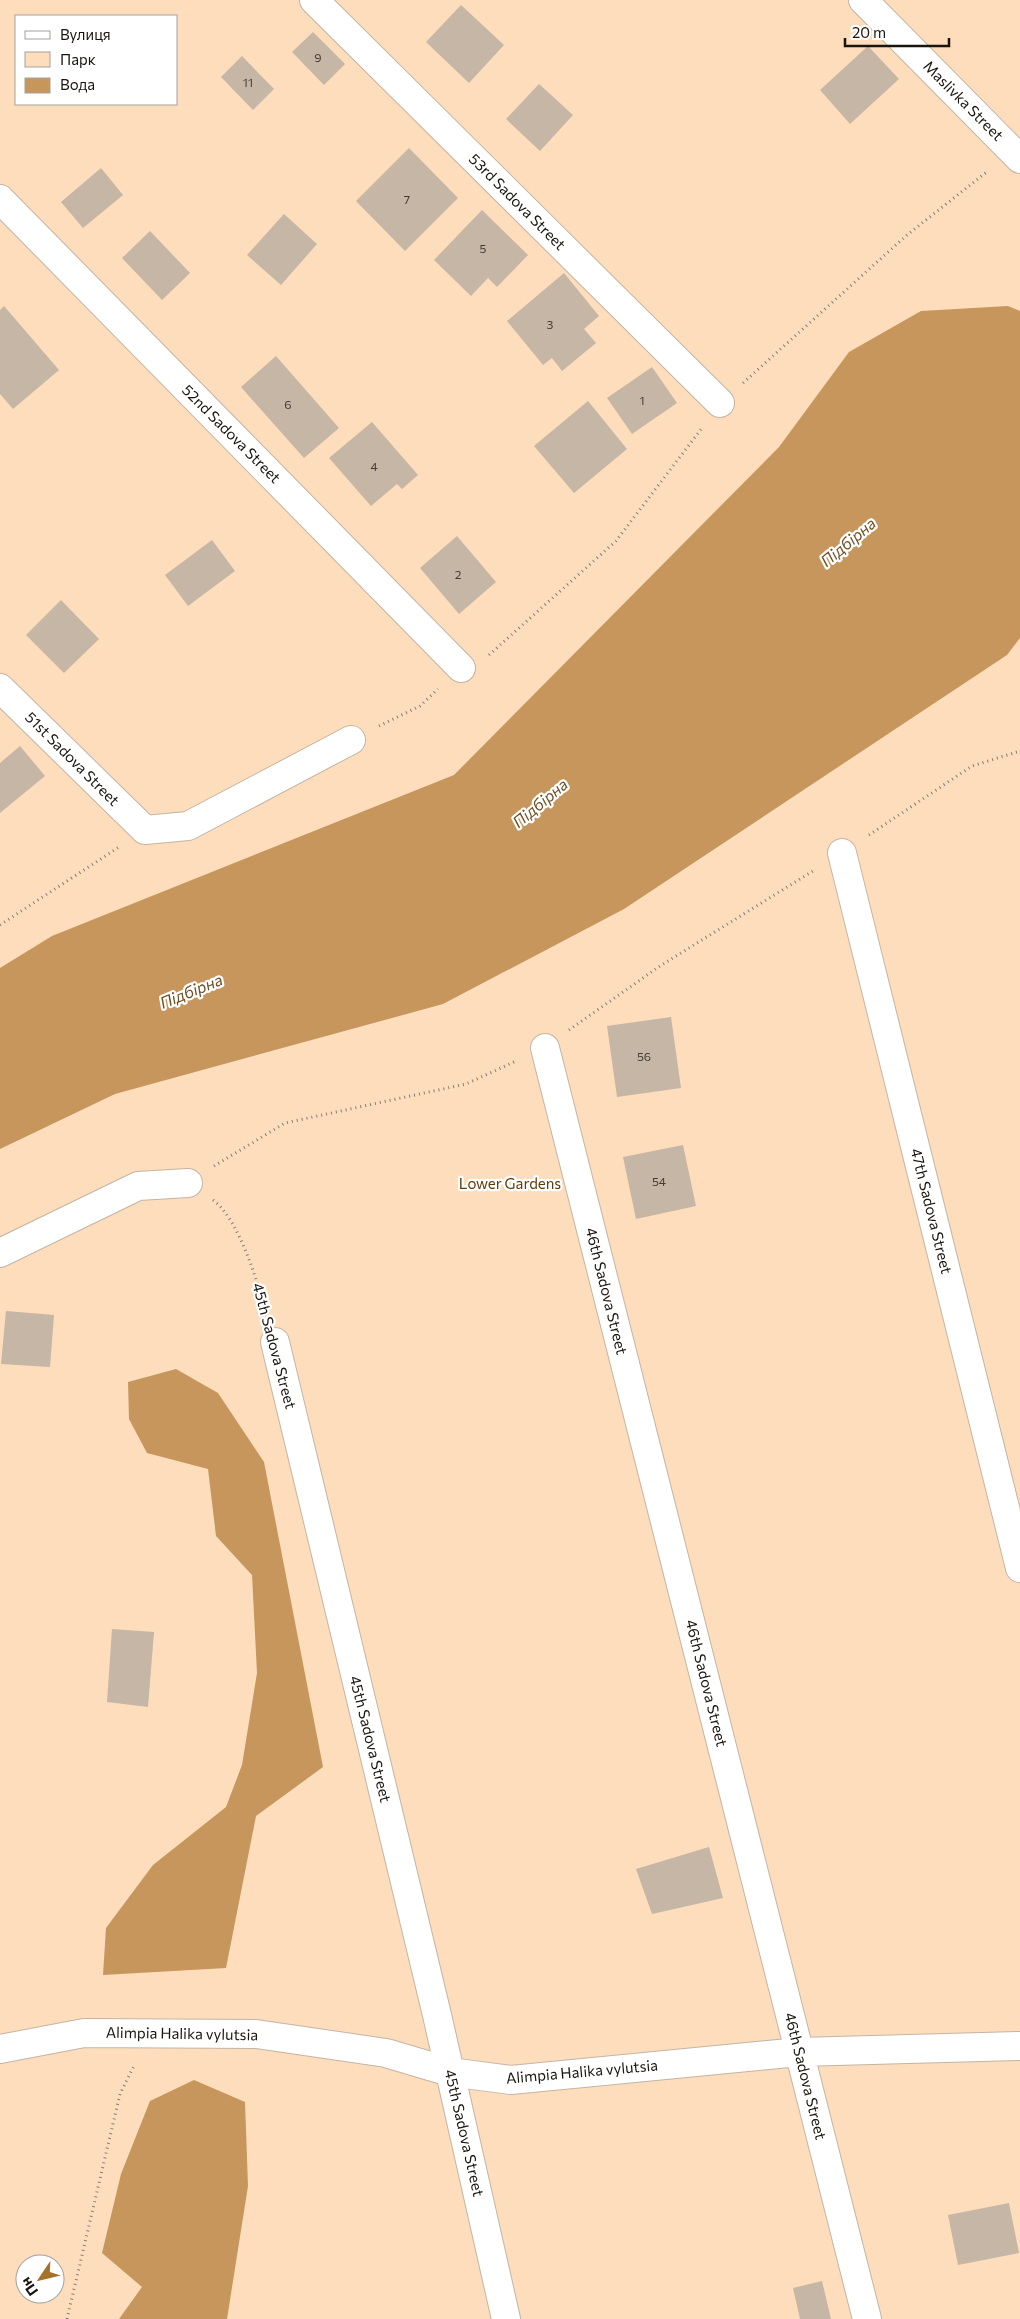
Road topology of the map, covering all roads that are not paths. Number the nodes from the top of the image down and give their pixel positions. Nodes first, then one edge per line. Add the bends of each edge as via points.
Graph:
1 (314, 0) edge
2 (863, 0) edge
3 (1016, 155) edge
4 (0, 199) edge
5 (720, 403) road end
6 (461, 668) road end
7 (0, 688) edge
8 (351, 740) road end
9 (842, 853) road end
10 (545, 1048) road end
11 (188, 1183) road end
12 (0, 1253) edge
13 (274, 1342) road end
14 (1020, 1568) edge
15 (1020, 2046) edge
16 (0, 2049) edge
17 (799, 2052) junction
18 (450, 2072) junction
19 (506, 2319) edge
20 (867, 2319) edge

1 - 5 street, 53rd Sadova Street
2 - 3 street, Maslivka Street
4 - 6 street, 52nd Sadova Street
7 - 8 street, 51st Sadova Street via 145,830 188,826
9 - 14 street, 47th Sadova Street
10 - 17 street, 46th Sadova Street
11 - 12 street via 138,1186
13 - 18 street, 45th Sadova Street
15 - 17 street, Alimpia Halika vylutsia
16 - 18 street, Alimpia Halika vylutsia via 84,2033 256,2034 386,2053
17 - 18 street, Alimpia Halika vylutsia via 511,2080
17 - 20 street, 46th Sadova Street
18 - 19 street, 45th Sadova Street

